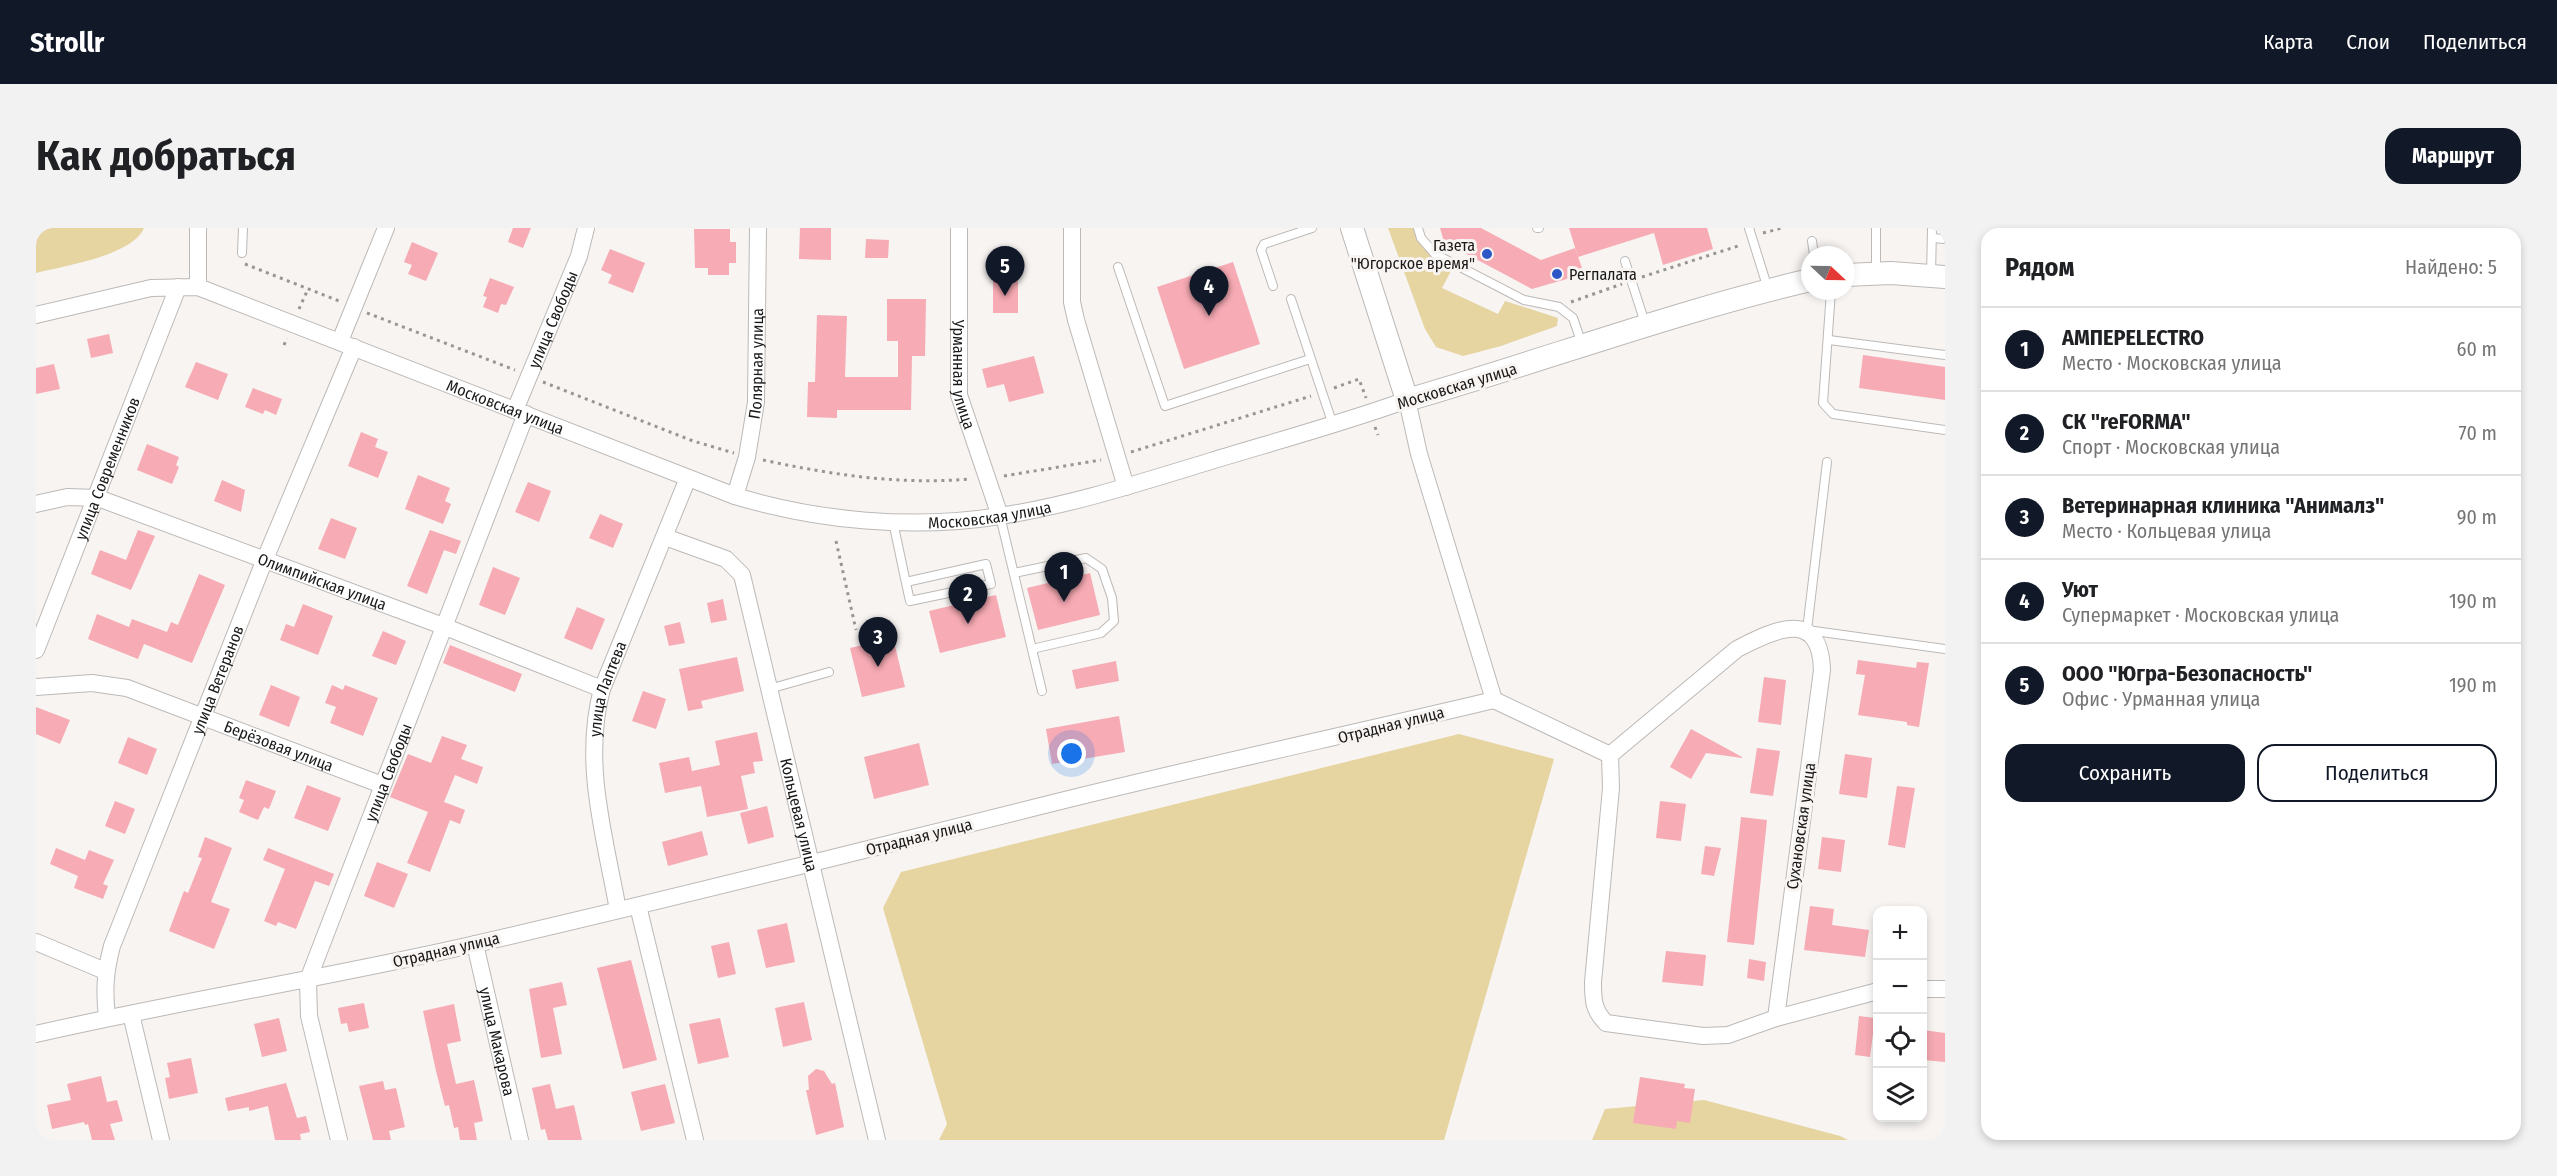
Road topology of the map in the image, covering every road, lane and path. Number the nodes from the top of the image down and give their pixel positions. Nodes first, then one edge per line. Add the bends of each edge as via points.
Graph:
1 (198, 228) edge
2 (243, 228) edge
3 (386, 228) edge
4 (586, 228) edge
5 (758, 228) edge
6 (959, 228) edge
7 (1072, 228) edge
8 (1312, 228) edge
9 (1352, 228) edge
10 (1418, 228) edge
11 (1749, 228) edge
12 (1782, 228) edge
13 (1876, 228) edge
14 (1932, 228) edge
15 (1932, 238) junction
16 (1752, 239) junction
17 (1945, 239) edge
18 (1812, 241) dead end
19 (1813, 246) edge
20 (242, 253) dead end
21 (236, 261) dead end
22 (1624, 261) dead end
23 (1118, 267) dead end
24 (1876, 273) junction
25 (1855, 274) edge
26 (1938, 276) edge
27 (1631, 280) junction
28 (1801, 282) edge
29 (1273, 286) dead end
30 (178, 287) junction
31 (198, 287) junction
32 (1768, 290) junction
33 (1291, 299) dead end
34 (1831, 300) edge
35 (354, 307) junction
36 (1559, 307) junction
37 (36, 315) edge
38 (1646, 326) junction
39 (1829, 340) junction
40 (347, 344) junction
41 (1583, 346) junction
42 (1945, 355) edge
43 (1310, 359) junction
44 (529, 376) junction
45 (1321, 393) junction
46 (1407, 400) junction
47 (521, 412) junction
48 (1371, 413) junction
49 (1333, 425) junction
50 (1945, 430) edge
51 (1378, 435) dead end
52 (1117, 456) junction
53 (747, 457) junction
54 (1827, 462) dead end
55 (688, 478) junction
56 (986, 478) junction
57 (1126, 487) junction
58 (735, 496) junction
59 (98, 498) junction
60 (36, 504) edge
61 (1000, 516) junction
62 (893, 522) junction
63 (665, 537) junction
64 (836, 541) dead end
65 (265, 559) junction
66 (1014, 573) junction
67 (906, 582) junction
68 (443, 626) junction
69 (856, 630) dead end
70 (1811, 633) junction
71 (1032, 649) junction
72 (1945, 649) edge
73 (36, 650) edge
74 (829, 672) dead end
75 (36, 687) edge
76 (602, 689) junction
77 (769, 689) junction
78 (1042, 691) dead end
79 (1494, 700) junction
80 (204, 716) junction
81 (1610, 755) junction
82 (382, 785) junction
83 (811, 865) junction
84 (638, 906) junction
85 (618, 910) junction
86 (36, 942) edge
87 (475, 944) junction
88 (105, 971) junction
89 (309, 980) junction
90 (1927, 988) edge
91 (1945, 989) edge
92 (1873, 992) edge
93 (131, 1014) junction
94 (107, 1017) junction
95 (1776, 1018) junction
96 (36, 1034) edge
97 (161, 1140) edge
98 (339, 1140) edge
99 (520, 1140) edge
100 (695, 1140) edge
101 (878, 1140) edge

1 - 31 street
2 - 20 lane
3 - 35 street, улица Ветеранов
4 - 44 street, улица Свободы via 579,256
5 - 53 street, Полярная улица via 756,402
6 - 56 street, Урманная улица via 959,395
7 - 52 street via 1072,302
8 - 29 lane via 1264,244 1261,250
9 - 46 main road
10 - 36 lane via 1435,254 1524,300
11 - 16 lane
12 - 16 path
13 - 24 lane
14 - 15 lane
15 - 17 lane
15 - 26 lane
16 - 27 path via 1732,249
16 - 32 lane
18 - 19 lane
21 - 35 path
22 - 27 lane
23 - 43 lane via 1165,406
24 - 25 main road
24 - 26 main road
27 - 36 path
27 - 38 lane
28 - 32 main road, Московская улица
30 - 31 street, Московская улица
30 - 37 street, Московская улица via 151,288
30 - 59 street, улица Современников
31 - 40 street, Московская улица
32 - 38 main road, Московская улица
33 - 43 lane
34 - 39 lane
35 - 40 street, улица Ветеранов
35 - 44 path
36 - 41 lane via 1573,318
38 - 41 main road, Московская улица
39 - 42 lane
39 - 50 lane via 1822,395 1823,403 1833,414
40 - 47 street, Московская улица
40 - 65 street, улица Ветеранов
41 - 46 main road, Московская улица
43 - 45 lane
44 - 47 street, улица Свободы
44 - 53 path via 693,441
45 - 48 path via 1359,379
45 - 49 lane
45 - 52 path
46 - 48 street, Московская улица
46 - 79 street via 1419,454
47 - 55 street, Московская улица
47 - 68 street, улица Свободы
48 - 49 street, Московская улица
48 - 51 path
49 - 57 street, Московская улица
52 - 56 path
52 - 57 street
53 - 56 path via 835,476 887,481
53 - 58 street, Полярная улица
54 - 70 lane
55 - 58 street, Московская улица
55 - 63 street, улица Лаптева
56 - 61 street, Урманная улица
57 - 61 street, Московская улица
58 - 62 street, Московская улица via 795,511
59 - 60 street, Олимпийская улица via 67,497
59 - 65 street, Олимпийская улица
59 - 73 street, улица Современников
61 - 62 street, Московская улица
61 - 66 lane
62 - 67 lane
63 - 76 street, улица Лаптева
63 - 77 street, Кольцевая улица via 726,560 742,575
64 - 69 path
65 - 68 street, Олимпийская улица
65 - 80 street, улица Ветеранов
66 - 71 lane
66 - 71 lane via 1086,558 1102,569 1112,598 1114,621 1101,633
67 - 67 lane via 986,564 991,584 910,602
68 - 76 street, Олимпийская улица
68 - 82 street, улица Свободы
70 - 72 lane
70 - 81 street via 1777,631 1737,649
70 - 95 street, Сухановская улица via 1822,650 1822,670
71 - 78 lane
74 - 77 lane
75 - 80 street, Берёзовая улица via 109,684
76 - 85 street, улица Лаптева via 593,735 594,768
77 - 83 street, Кольцевая улица
79 - 81 street
79 - 83 street, Отрадная улица via 1079,797
80 - 82 street, Берёзовая улица
80 - 88 street, улица Ветеранов
81 - 95 street via 1611,788 1593,982 1597,1014 1606,1023 1620,1027 1712,1037
82 - 89 street, улица Свободы
83 - 84 street, Отрадная улица
83 - 101 street, Кольцевая улица
84 - 85 street, Отрадная улица
84 - 100 street
85 - 87 street, Отрадная улица
86 - 88 street
87 - 89 street, Отрадная улица
87 - 99 street, улица Макарова
88 - 94 street, улица Ветеранов
89 - 93 street, Отрадная улица
89 - 98 street, улица Свободы via 309,1016
90 - 91 street
92 - 95 street
93 - 94 street, Отрадная улица
93 - 97 street
94 - 96 street, Отрадная улица

